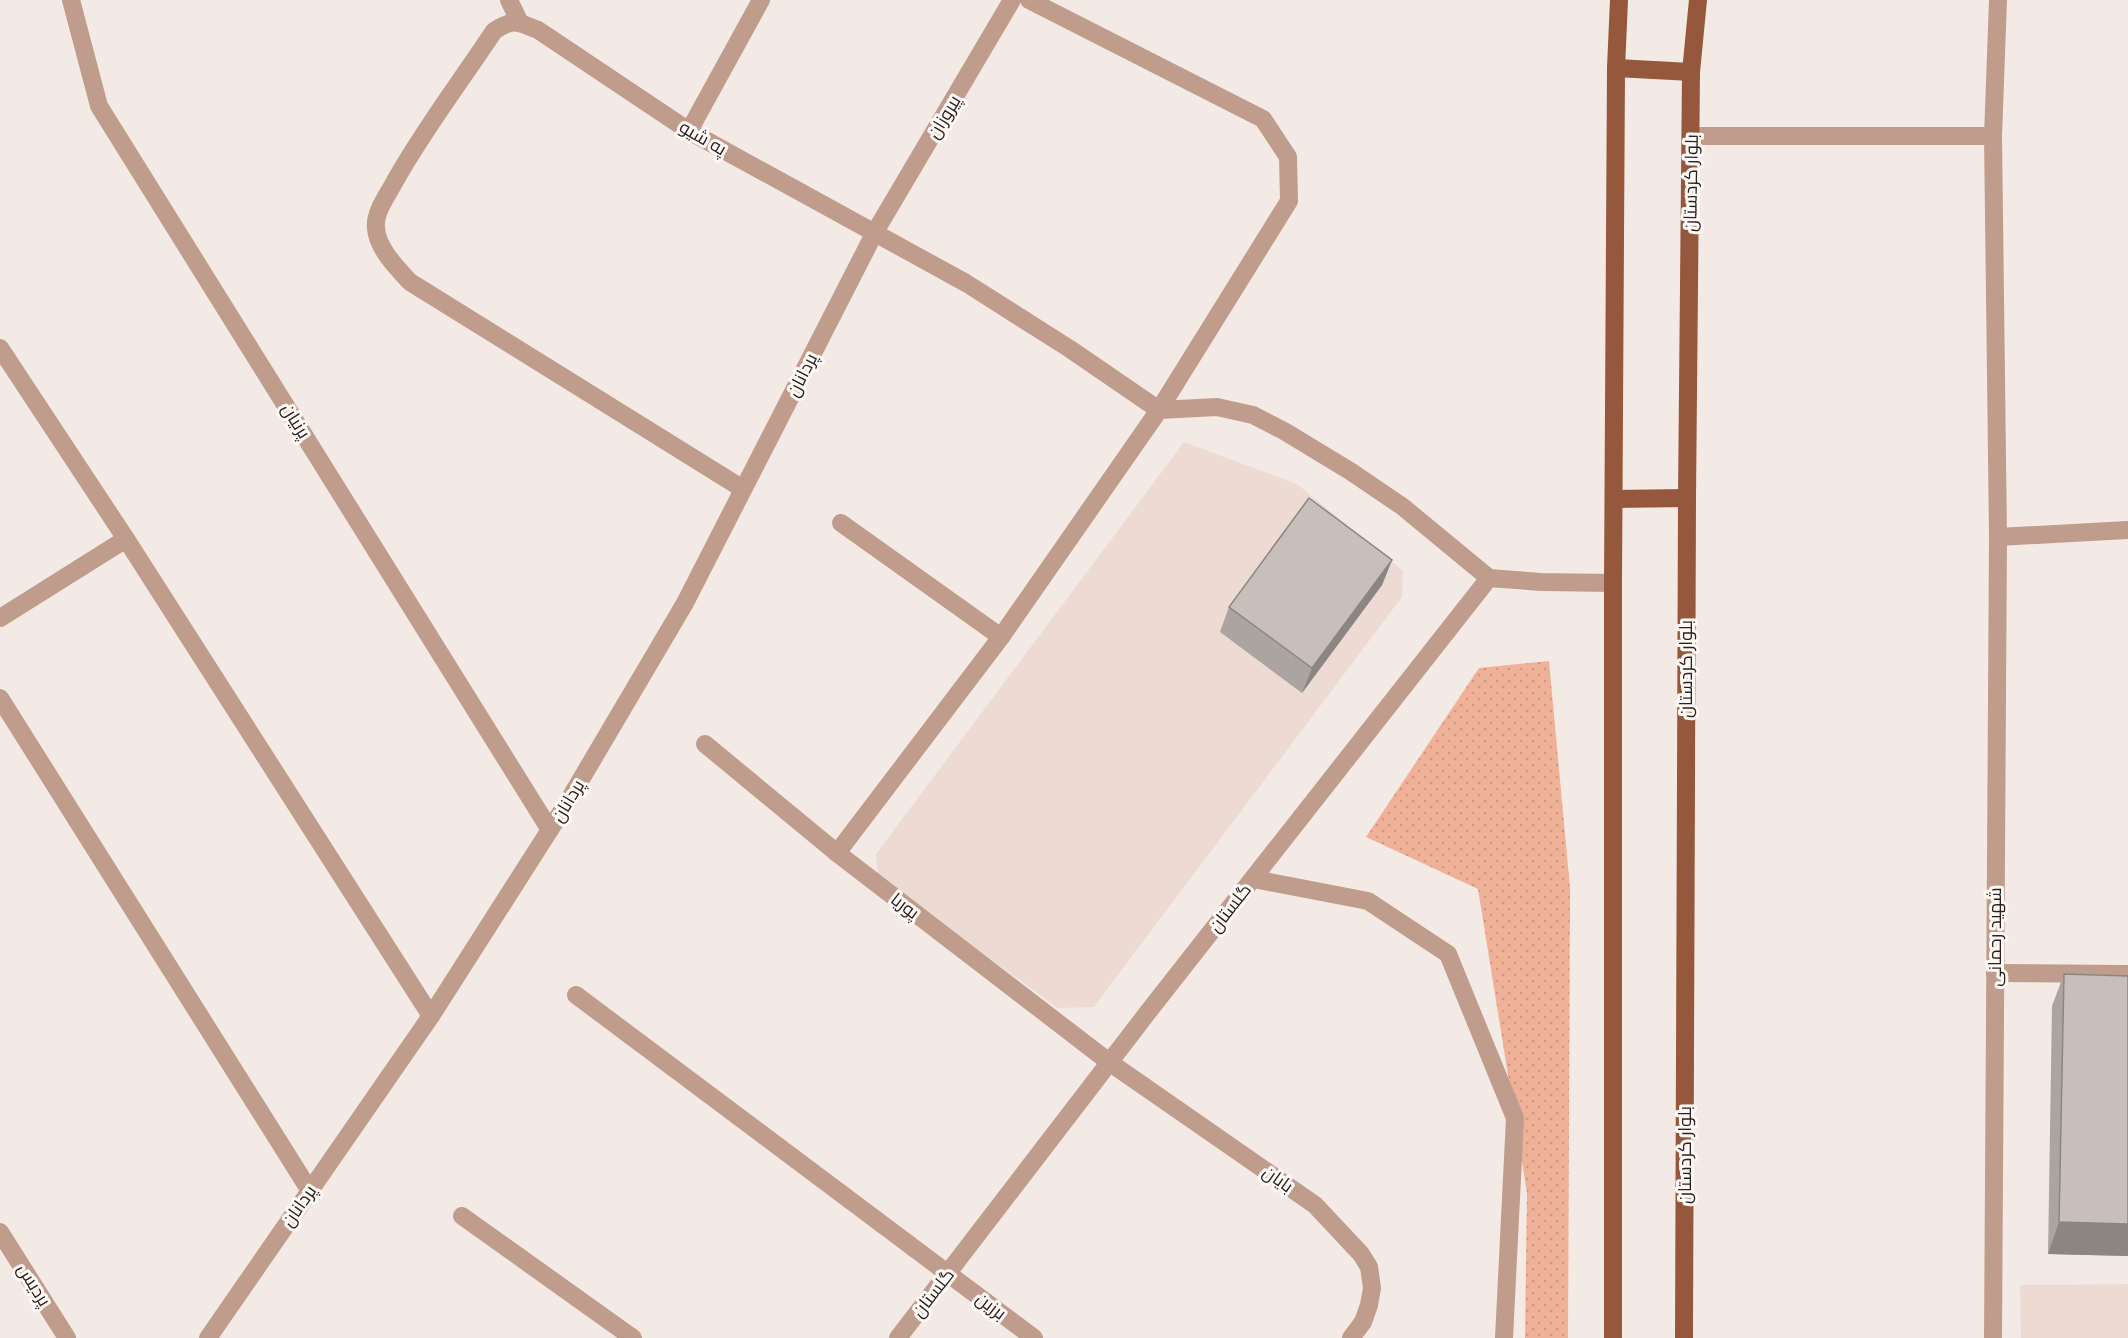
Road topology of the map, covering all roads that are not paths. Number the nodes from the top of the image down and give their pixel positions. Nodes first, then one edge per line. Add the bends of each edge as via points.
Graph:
1 (71, 0) edge
2 (509, 0) edge
3 (761, 0) edge
4 (1012, 0) edge
5 (1029, 0) edge
6 (1619, 0) edge
7 (1698, 0) edge
8 (1998, 0) edge
9 (520, 23) junction
10 (1616, 68) junction
11 (1691, 72) junction
12 (689, 131) junction
13 (1691, 136) junction
14 (1992, 136) junction
15 (875, 232) junction
16 (0, 348) edge
17 (1159, 410) junction
18 (743, 489) junction
19 (1687, 498) junction
20 (1614, 499) junction
21 (842, 524) dead end
22 (2128, 530) edge
23 (1998, 537) junction
24 (126, 539) junction
25 (1490, 578) junction
26 (1613, 583) junction
27 (0, 618) edge
28 (1002, 637) junction
29 (0, 698) edge
30 (705, 744) dead end
31 (550, 830) junction
32 (837, 853) junction
33 (1254, 879) junction
34 (1995, 973) junction
35 (2128, 974) edge
36 (576, 995) dead end
37 (431, 1016) junction
38 (1109, 1062) junction
39 (310, 1191) junction
40 (462, 1216) dead end
41 (0, 1232) edge
42 (947, 1274) junction
43 (67, 1338) edge
44 (208, 1338) edge
45 (633, 1338) edge
46 (898, 1338) edge
47 (1034, 1338) edge
48 (1351, 1338) edge
49 (1504, 1338) edge
50 (1613, 1338) edge
51 (1684, 1338) edge
52 (1993, 1338) edge

1 - 31 street, پرنیان via 99,106
2 - 9 street
3 - 12 street
4 - 15 street, پیروزان
5 - 17 street via 1263,119 1288,157 1289,201
6 - 10 main road
7 - 11 main road, بلوار کردستان
8 - 14 street, شهید رحمانی
9 - 12 street, په شیو via 538,30
9 - 18 street via 507,22 494,31 416,144 380,209 375,227 379,238 395,266 416,287
10 - 11 main road
10 - 20 main road
11 - 13 main road, بلوار کردستان
12 - 15 street, په شیو
13 - 14 street
13 - 19 main road, بلوار کردستان
14 - 23 street, شهید رحمانی
15 - 17 street, په شیو via 966,283
15 - 18 street, پردانان
16 - 24 street
17 - 25 street via 1217,407 1253,416 1284,431 1403,507
17 - 28 street
18 - 31 street, پردانان via 685,603
19 - 20 main road
19 - 51 main road, بلوار کردستان
20 - 26 main road
21 - 28 street
22 - 23 street
23 - 34 street, شهید رحمانی
24 - 27 street
24 - 37 street
25 - 26 street
25 - 33 street, گلستان
26 - 50 main road
28 - 32 street
29 - 39 street
30 - 32 street, پوریا
31 - 37 street, پردانان
32 - 38 street, پوریا
33 - 38 street, گلستان
33 - 49 street via 1368,901 1448,954 1515,1118
34 - 35 street
34 - 52 street, شهید رحمانی
36 - 42 street, برزین
37 - 39 street, پردانان
38 - 42 street, گلستان
38 - 48 street, بایان via 1315,1205 1361,1254 1369,1267 1372,1288 1363,1322
39 - 44 street, پردانان
40 - 45 street
41 - 43 street, پردیس
42 - 46 street, گلستان
42 - 47 street, برزین

